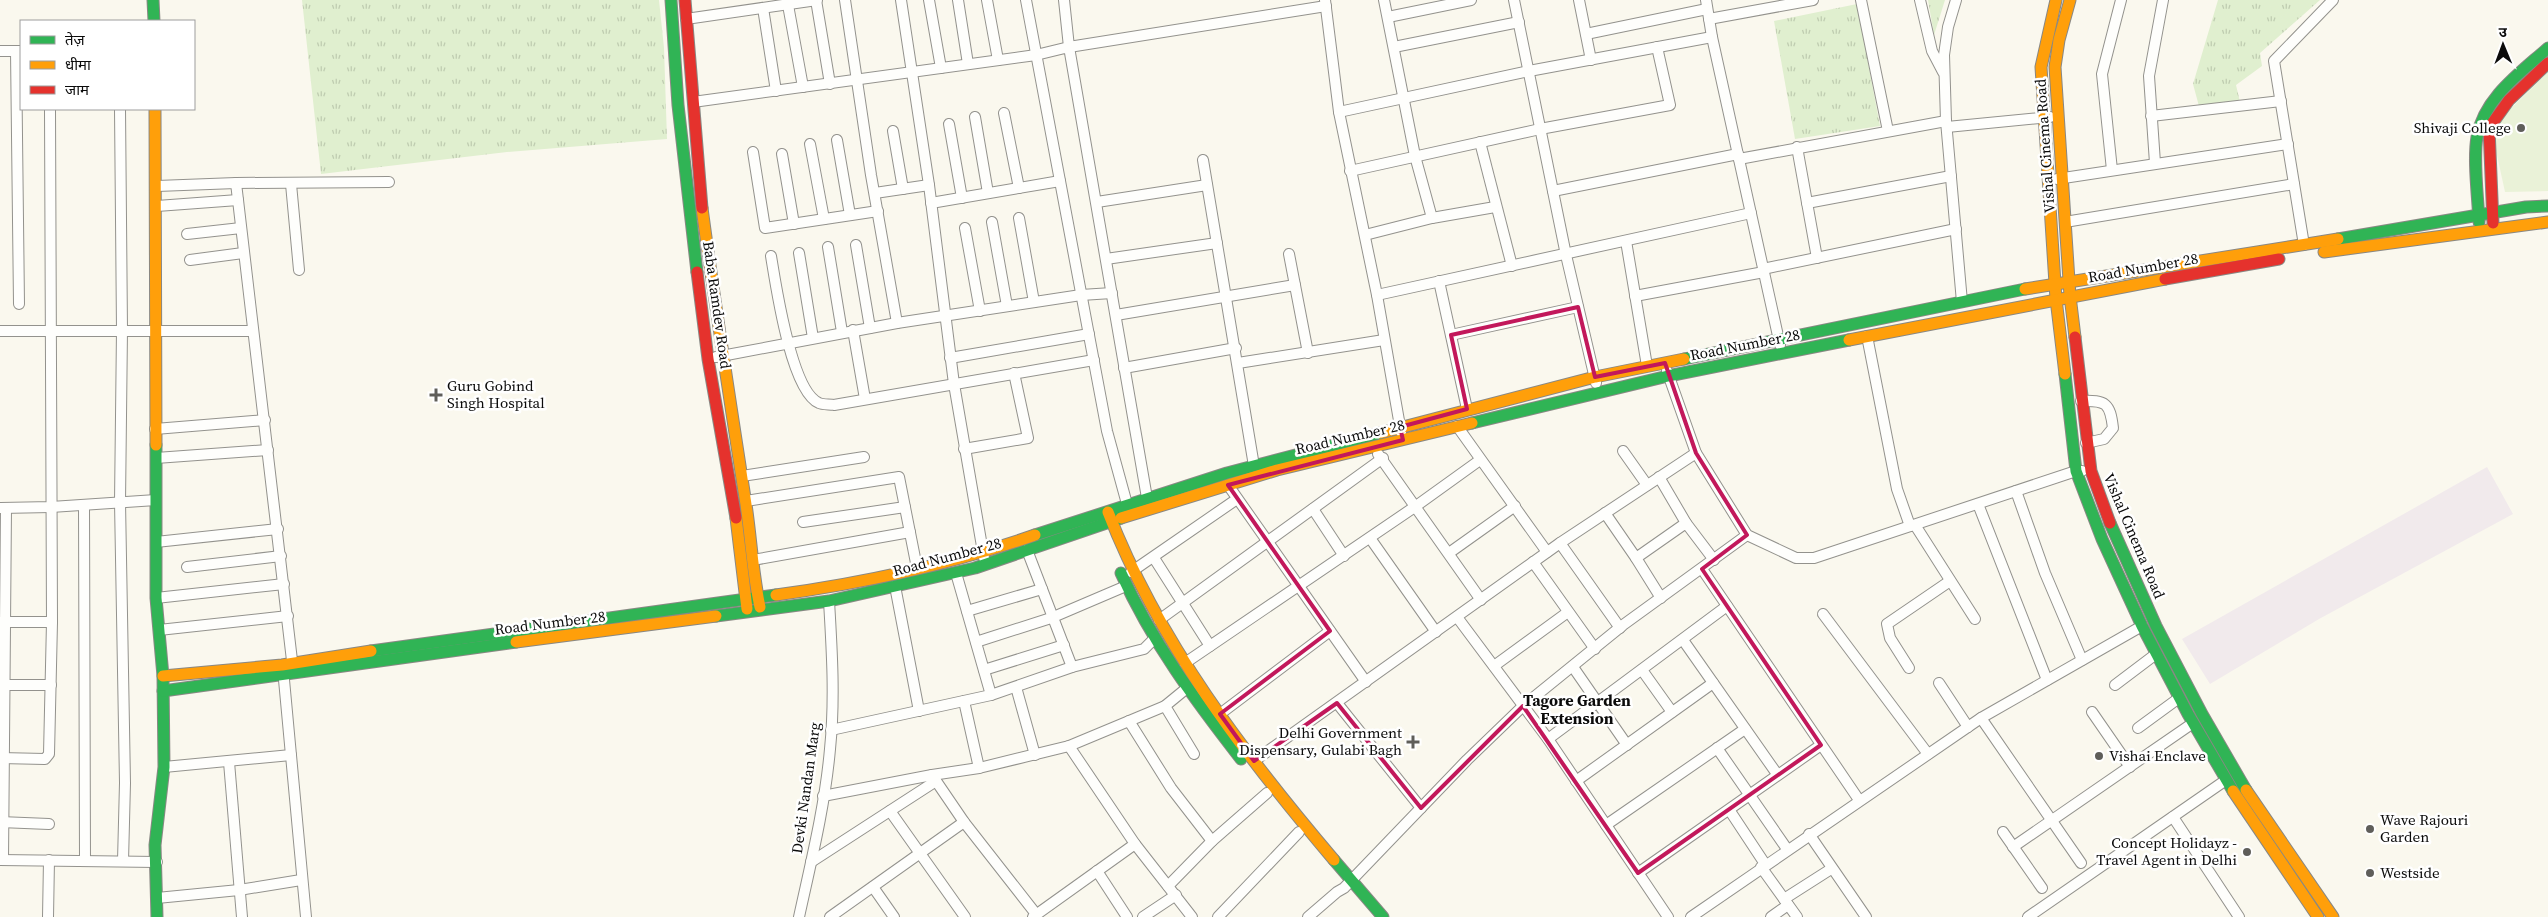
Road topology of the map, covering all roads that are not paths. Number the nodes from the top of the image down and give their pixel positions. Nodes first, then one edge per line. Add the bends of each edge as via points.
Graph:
1 (154, 0) edge
2 (671, 0) edge
3 (685, 0) edge
4 (817, 0) edge
5 (845, 0) edge
6 (901, 0) edge
7 (929, 0) edge
8 (958, 0) edge
9 (987, 0) edge
10 (1026, 0) edge
11 (1064, 0) edge
12 (1384, 0) edge
13 (1471, 0) edge
14 (1514, 0) edge
15 (1579, 0) edge
16 (1813, 0) edge
17 (1861, 0) edge
18 (1920, 0) edge
19 (1956, 0) edge
20 (2056, 0) edge
21 (2070, 0) edge
22 (2120, 0) edge
23 (2164, 0) edge
24 (2333, 0) edge
25 (1325, 3) edge
26 (788, 4) junction
27 (763, 8) junction
28 (1707, 9) edge
29 (1388, 17) junction
30 (686, 19) junction
31 (154, 20) edge
32 (1519, 22) junction
33 (1586, 34) junction
34 (1712, 37) junction
35 (1070, 47) junction
36 (1394, 47) junction
37 (1657, 47) junction
38 (2548, 48) edge
39 (0, 51) edge
40 (19, 51) edge
41 (1036, 54) junction
42 (998, 60) junction
43 (1590, 60) junction
44 (675, 61) junction
45 (690, 61) junction
46 (2548, 63) edge
47 (968, 64) junction
48 (941, 68) junction
49 (1529, 71) junction
50 (913, 72) junction
51 (1945, 74) junction
52 (857, 80) junction
53 (830, 84) junction
54 (803, 87) junction
55 (776, 91) junction
56 (1402, 98) junction
57 (2281, 101) junction
58 (693, 102) junction
59 (50, 110) edge
60 (120, 110) edge
61 (155, 110) edge
62 (1004, 112) dead end
63 (1339, 112) junction
64 (2483, 115) junction
65 (2151, 116) junction
66 (975, 117) dead end
67 (2058, 117) junction
68 (2044, 118) junction
69 (2493, 121) junction
70 (949, 124) dead end
71 (1946, 124) junction
72 (1540, 129) junction
73 (893, 130) dead end
74 (1888, 131) junction
75 (837, 140) dead end
76 (1480, 142) junction
77 (810, 144) dead end
78 (2288, 144) junction
79 (1797, 147) junction
80 (753, 152) dead end
81 (782, 154) dead end
82 (1415, 156) junction
83 (1739, 157) junction
84 (1203, 160) dead end
85 (2155, 163) junction
86 (2112, 170) junction
87 (1350, 171) junction
88 (1951, 176) junction
89 (2048, 179) junction
90 (2062, 179) junction
91 (1060, 181) junction
92 (389, 182) dead end
93 (236, 183) junction
94 (291, 184) junction
95 (2294, 184) junction
96 (929, 185) junction
97 (1207, 185) junction
98 (157, 186) junction
99 (1019, 188) junction
100 (903, 189) junction
101 (1553, 191) junction
102 (875, 193) junction
103 (988, 193) junction
104 (962, 198) junction
105 (238, 200) junction
106 (1097, 202) junction
107 (931, 203) junction
108 (1807, 203) junction
109 (157, 206) junction
110 (2548, 206) edge
111 (1495, 208) junction
112 (878, 211) junction
113 (1751, 213) junction
114 (2492, 213) junction
115 (2478, 214) junction
116 (850, 215) junction
117 (1020, 218) dead end
118 (1432, 218) junction
119 (824, 219) junction
120 (992, 222) dead end
121 (2065, 222) junction
122 (2548, 222) edge
123 (794, 224) junction
124 (241, 228) junction
125 (965, 228) dead end
126 (2493, 228) junction
127 (1956, 229) junction
128 (2479, 230) junction
129 (186, 234) dead end
130 (1365, 235) junction
131 (1626, 241) junction
132 (1217, 243) junction
133 (856, 245) dead end
134 (2304, 245) junction
135 (828, 247) dead end
136 (243, 253) junction
137 (799, 253) dead end
138 (1289, 254) dead end
139 (1566, 255) junction
140 (771, 256) dead end
141 (1817, 258) junction
142 (1106, 259) junction
143 (190, 260) dead end
144 (1512, 266) junction
145 (299, 270) dead end
146 (1764, 271) junction
147 (2069, 281) junction
148 (1439, 282) junction
149 (2055, 283) junction
150 (1295, 285) junction
151 (1112, 292) junction
152 (1081, 295) junction
153 (1377, 295) junction
154 (1227, 296) junction
155 (1635, 296) junction
156 (2070, 296) junction
157 (2056, 299) junction
158 (1034, 302) junction
159 (1962, 302) junction
160 (19, 304) dead end
161 (1007, 306) junction
162 (1578, 307) junction
163 (980, 311) junction
164 (1116, 315) junction
165 (945, 316) junction
166 (897, 323) junction
167 (870, 328) junction
168 (122, 330) junction
169 (853, 330) junction
170 (0, 331) edge
171 (51, 331) junction
172 (155, 331) junction
173 (254, 331) junction
174 (842, 332) junction
175 (1089, 334) junction
176 (1451, 335) junction
177 (1867, 336) junction
178 (813, 338) junction
179 (1779, 339) junction
180 (1384, 340) junction
181 (786, 342) junction
182 (1236, 348) junction
183 (1308, 353) junction
184 (1782, 353) junction
185 (722, 356) junction
186 (950, 358) junction
187 (708, 359) junction
188 (1094, 360) junction
189 (1665, 362) junction
190 (1238, 363) junction
191 (1647, 366) junction
192 (1124, 368) junction
193 (1014, 373) junction
194 (1668, 376) junction
195 (1595, 377) junction
196 (954, 384) junction
197 (1598, 392) junction
198 (865, 399) junction
199 (2081, 401) junction
200 (1467, 409) junction
201 (265, 420) junction
202 (1400, 426) junction
203 (1456, 426) junction
204 (155, 429) junction
205 (1403, 440) junction
206 (2086, 444) junction
207 (1371, 447) junction
208 (964, 449) junction
209 (268, 450) junction
210 (1623, 451) dead end
211 (1696, 452) junction
212 (864, 457) dead end
213 (156, 458) junction
214 (1383, 458) junction
215 (1480, 460) junction
216 (1254, 466) junction
217 (2076, 471) junction
218 (2091, 471) junction
219 (742, 476) junction
220 (1660, 476) junction
221 (1228, 485) junction
222 (1647, 485) junction
223 (2016, 491) junction
224 (1147, 498) junction
225 (1237, 499) junction
226 (156, 500) junction
227 (746, 501) junction
228 (120, 502) junction
229 (1127, 504) junction
230 (1978, 504) junction
231 (84, 505) junction
232 (1416, 506) junction
233 (1515, 506) junction
234 (52, 507) junction
235 (905, 507) junction
236 (3, 508) edge
237 (1312, 509) junction
238 (1605, 513) junction
239 (1104, 517) junction
240 (803, 522) dead end
241 (1686, 523) junction
242 (1913, 526) junction
243 (278, 529) junction
244 (910, 532) junction
245 (1747, 535) junction
246 (1370, 538) junction
247 (156, 542) junction
248 (1266, 542) junction
249 (1560, 543) junction
250 (1028, 550) junction
251 (1547, 552) junction
252 (1449, 553) junction
253 (281, 556) junction
254 (1344, 556) junction
255 (1154, 558) junction
256 (1636, 558) junction
257 (984, 559) junction
258 (753, 560) junction
259 (1714, 560) junction
260 (1533, 562) junction
261 (187, 567) dead end
262 (917, 568) junction
263 (1702, 569) junction
264 (956, 572) junction
265 (1131, 572) junction
266 (1950, 582) junction
267 (284, 584) junction
268 (894, 586) junction
269 (1126, 586) junction
270 (1299, 587) junction
271 (1042, 589) junction
272 (156, 598) junction
273 (757, 598) junction
274 (1661, 598) junction
275 (744, 600) junction
276 (1481, 600) junction
277 (828, 601) junction
278 (1182, 604) junction
279 (1728, 606) junction
280 (761, 611) junction
281 (967, 611) junction
282 (1568, 612) junction
283 (748, 613) junction
284 (1823, 614) dead end
285 (288, 616) junction
286 (1457, 617) junction
287 (1051, 618) junction
288 (1975, 619) dead end
289 (1159, 620) junction
290 (3, 622) edge
291 (52, 622) junction
292 (2142, 626) junction
293 (1620, 628) junction
294 (159, 630) junction
295 (1330, 631) junction
296 (1436, 632) junction
297 (1154, 639) junction
298 (1683, 640) junction
299 (976, 642) junction
300 (1064, 646) junction
301 (1210, 646) junction
302 (1595, 649) junction
303 (2156, 654) junction
304 (2082, 660) junction
305 (345, 661) junction
306 (1185, 663) junction
307 (1494, 666) junction
308 (1072, 667) junction
309 (1573, 667) junction
310 (1909, 668) dead end
311 (288, 670) junction
312 (984, 670) junction
313 (1642, 670) junction
314 (163, 676) junction
315 (2047, 680) junction
316 (1366, 682) junction
317 (1713, 683) junction
318 (1940, 683) dead end
319 (3, 685) edge
320 (51, 685) junction
321 (2115, 685) dead end
322 (1016, 687) junction
323 (1187, 688) junction
324 (164, 691) junction
325 (991, 695) junction
326 (2180, 698) junction
327 (964, 701) junction
328 (1337, 703) junction
329 (1597, 703) junction
330 (1165, 706) junction
331 (1523, 706) junction
332 (2198, 706) junction
333 (919, 711) junction
334 (1672, 712) junction
335 (2092, 712) dead end
336 (1220, 714) junction
337 (1981, 718) junction
338 (2190, 718) junction
339 (1129, 721) junction
340 (1968, 727) junction
341 (2138, 728) dead end
342 (1745, 729) junction
343 (831, 730) junction
344 (1548, 739) junction
345 (1627, 745) junction
346 (1821, 745) junction
347 (1069, 746) junction
348 (1717, 748) junction
349 (1036, 754) junction
350 (1194, 754) dead end
351 (1928, 754) junction
352 (290, 755) junction
353 (3, 758) edge
354 (1254, 761) junction
355 (229, 762) junction
356 (164, 767) junction
357 (2130, 767) junction
358 (979, 768) junction
359 (1777, 774) junction
360 (2231, 777) junction
361 (934, 778) junction
362 (1576, 781) junction
363 (2, 792) edge
364 (1267, 793) junction
365 (1750, 795) junction
366 (823, 796) junction
367 (1859, 800) junction
368 (1420, 808) junction
369 (890, 811) junction
370 (1730, 811) junction
371 (2173, 817) junction
372 (2052, 821) junction
373 (2, 822) edge
374 (964, 822) junction
375 (49, 824) dead end
376 (1606, 824) junction
377 (1299, 832) junction
378 (2003, 832) dead end
379 (1809, 834) junction
380 (1212, 841) junction
381 (1136, 844) junction
382 (2013, 847) junction
383 (1788, 849) junction
384 (920, 854) junction
385 (2, 860) edge
386 (49, 860) junction
387 (85, 861) junction
388 (123, 861) junction
389 (156, 862) junction
390 (811, 862) junction
391 (2081, 863) dead end
392 (1763, 866) junction
393 (1831, 869) junction
394 (1098, 871) junction
395 (1638, 873) junction
396 (301, 880) junction
397 (1347, 885) junction
398 (1168, 886) junction
399 (873, 887) junction
400 (2042, 888) dead end
401 (239, 890) junction
402 (1176, 896) junction
403 (158, 898) junction
404 (1786, 902) junction
405 (2330, 913) edge
406 (1034, 916) edge
407 (1194, 916) edge
408 (48, 917) edge
409 (157, 917) edge
410 (242, 917) edge
411 (306, 917) edge
412 (799, 917) edge
413 (830, 917) edge
414 (894, 917) edge
415 (964, 917) edge
416 (1127, 917) edge
417 (1143, 917) edge
418 (1218, 917) edge
419 (1308, 917) edge
420 (1369, 917) edge
421 (1383, 917) edge
422 (1668, 917) edge
423 (1692, 917) edge
424 (1771, 917) edge
425 (1797, 917) edge
426 (1866, 917) edge
427 (2028, 917) edge
428 (2239, 917) edge
429 (2318, 917) edge

1 - 31 street
2 - 44 street, Baba Ramdev Road
3 - 30 street
4 - 26 street
4 - 53 street
5 - 52 street
6 - 50 street
7 - 48 street
8 - 47 street
9 - 42 street
10 - 41 street
11 - 35 street
12 - 29 street
13 - 29 street
14 - 32 street
15 - 33 street
16 - 28 street
17 - 74 street
18 - 51 street via 1932,51
19 - 51 street via 1945,44
20 - 68 street, Vishal Cinema Road via 2041,67
21 - 67 street, Vishal Cinema Road via 2055,67
22 - 86 street via 2102,74
23 - 65 street via 2149,76
24 - 57 street via 2274,61
25 - 35 street
25 - 63 street
26 - 27 street
26 - 54 street
27 - 30 street
27 - 55 street
28 - 33 street
28 - 34 street
29 - 36 street
30 - 45 street
32 - 36 street
32 - 49 street
33 - 43 street
34 - 37 street
34 - 83 street
35 - 41 street
35 - 106 street
36 - 56 street
37 - 43 street
37 - 72 street via 1670,105
38 - 64 street via 2509,84
39 - 40 street
40 - 160 street
41 - 42 street
41 - 91 street
42 - 47 street
43 - 49 street
44 - 45 street
44 - 187 street, Baba Ramdev Road
45 - 58 street
46 - 69 street via 2509,100
47 - 48 street
48 - 50 street
49 - 56 street
49 - 72 street
50 - 52 street
50 - 96 street
51 - 71 street
52 - 53 street
52 - 102 street
53 - 54 street
54 - 55 street
55 - 58 street
56 - 63 street
56 - 82 street
57 - 65 street
57 - 78 street
58 - 185 street via 700,196
59 - 171 street
60 - 168 street
61 - 98 street
62 - 99 street
63 - 87 street
64 - 69 street
64 - 115 street via 2477,139
65 - 85 street
66 - 103 street
67 - 68 street
67 - 90 street, Vishal Cinema Road
68 - 71 street
68 - 89 street, Vishal Cinema Road
69 - 114 street via 2489,128
70 - 104 street
71 - 74 street
71 - 88 street
72 - 76 street
72 - 101 street
73 - 100 street
74 - 79 street
75 - 116 street
76 - 82 street
76 - 111 street
77 - 119 street
78 - 85 street
78 - 95 street
79 - 83 street
79 - 108 street
80 - 123 street via 765,228
81 - 123 street
82 - 87 street
82 - 118 street
83 - 101 street
83 - 113 street
84 - 97 street
85 - 86 street
86 - 90 street
87 - 130 street
88 - 108 street
88 - 127 street
89 - 90 street
89 - 149 street, Vishal Cinema Road
90 - 121 street, Vishal Cinema Road
91 - 99 street
91 - 152 street
92 - 94 street
93 - 94 street
93 - 98 street
93 - 105 street
94 - 145 street
95 - 121 street
95 - 134 street
96 - 100 street
96 - 107 street
97 - 106 street
97 - 132 street
98 - 109 street
99 - 103 street
100 - 102 street
101 - 139 street
102 - 112 street
103 - 104 street
104 - 107 street
105 - 109 street
105 - 124 street
106 - 142 street
107 - 165 street
108 - 141 street
109 - 172 street
110 - 114 street, Road Number 28 via 2526,206
111 - 118 street
111 - 144 street
112 - 116 street
112 - 166 street
113 - 131 street
113 - 146 street
114 - 115 street, Road Number 28
114 - 126 street
115 - 128 street
115 - 134 street, Road Number 28
116 - 119 street
117 - 158 street
118 - 130 street
119 - 123 street
120 - 161 street
121 - 147 street, Vishal Cinema Road
122 - 126 street
124 - 129 street
124 - 136 street
125 - 163 street
126 - 128 street, Road Number 28 via 2490,239
127 - 141 street
127 - 159 street
128 - 156 street, Road Number 28 via 2328,251
130 - 153 street
131 - 139 street
131 - 155 street
132 - 142 street
132 - 154 street
133 - 167 street
134 - 147 street, Road Number 28
135 - 174 street
136 - 143 street
136 - 173 street
137 - 178 street
138 - 150 street
139 - 144 street
139 - 162 street
140 - 181 street
141 - 146 street
142 - 151 street
144 - 148 street
146 - 155 street
146 - 179 street
147 - 149 street, Road Number 28
147 - 156 street, Vishal Cinema Road
148 - 153 street
148 - 176 street
149 - 157 street, Vishal Cinema Road
149 - 159 street, Road Number 28
150 - 154 street
150 - 183 street
151 - 152 street
151 - 164 street
152 - 158 street
152 - 175 street
153 - 180 street
154 - 164 street
154 - 182 street
155 - 191 street
156 - 157 street, Road Number 28
156 - 199 street, Vishal Cinema Road
157 - 177 street, Road Number 28
157 - 217 street, Vishal Cinema Road
158 - 161 street
159 - 179 street, Road Number 28
161 - 163 street
162 - 176 street
162 - 195 street
163 - 165 street
164 - 192 street
165 - 166 street
165 - 186 street
166 - 167 street
167 - 169 street
168 - 171 street
168 - 172 street
168 - 228 street
169 - 174 street
169 - 198 street
170 - 171 street
171 - 234 street
172 - 173 street
172 - 204 street
173 - 201 street
174 - 178 street
175 - 186 street
175 - 188 street
176 - 200 street
177 - 184 street, Road Number 28
177 - 242 street via 1897,489
178 - 181 street
179 - 184 street
179 - 189 street, Road Number 28
180 - 183 street
180 - 202 street
181 - 185 street
181 - 198 street via 804,385 820,404 834,405
182 - 190 street
182 - 192 street
183 - 190 street
184 - 194 street, Road Number 28
185 - 187 street
185 - 219 street
186 - 196 street
187 - 275 street, Baba Ramdev Road via 734,503
188 - 193 street
188 - 229 street via 1107,431
189 - 191 street, Road Number 28
189 - 194 street
190 - 216 street
191 - 195 street, Road Number 28
192 - 224 street
193 - 196 street
193 - 208 street via 1028,438
194 - 197 street, Road Number 28
194 - 211 street
195 - 197 street
195 - 200 street, Road Number 28
196 - 198 street
196 - 208 street
197 - 203 street, Road Number 28
199 - 206 street, Vishal Cinema Road
199 - 206 street via 2102,402 2108,406 2114,428 2104,439
200 - 202 street, Road Number 28
201 - 204 street
201 - 209 street
202 - 205 street
202 - 216 street, Road Number 28
203 - 205 street, Road Number 28
203 - 215 street
204 - 213 street
205 - 207 street, Road Number 28
206 - 218 street, Vishal Cinema Road
207 - 214 street
207 - 221 street, Road Number 28
208 - 257 street
209 - 213 street
209 - 243 street
210 - 222 street
211 - 220 street
211 - 245 street
212 - 219 street
213 - 226 street
214 - 232 street
214 - 237 street
215 - 232 street
215 - 233 street
216 - 224 street, Road Number 28
217 - 218 street
217 - 223 street
217 - 292 street, Vishal Cinema Road via 2102,539
218 - 332 street, Vishal Cinema Road via 2120,547
219 - 227 street
220 - 222 street
220 - 241 street
221 - 225 street
221 - 239 street, Road Number 28
222 - 238 street
223 - 230 street
223 - 304 street via 2045,573
224 - 229 street, Road Number 28
225 - 248 street
225 - 255 street
226 - 228 street
226 - 247 street
227 - 235 street via 899,477
227 - 258 street
228 - 231 street
228 - 388 street via 125,783
229 - 239 street, Road Number 28
230 - 242 street
230 - 315 street
231 - 234 street
231 - 387 street
232 - 246 street
232 - 252 street
233 - 251 street
233 - 252 street
234 - 236 street
234 - 291 street
235 - 240 street
235 - 244 street
236 - 290 street
237 - 248 street
237 - 254 street
238 - 249 street
238 - 256 street
239 - 250 street, Road Number 28
239 - 257 street, Road Number 28
239 - 265 street
239 - 269 street
241 - 256 street
241 - 259 street
242 - 245 street via 1814,558 1796,558
242 - 266 street
243 - 247 street
243 - 253 street
244 - 258 street
244 - 262 street
245 - 259 street
246 - 254 street
246 - 296 street
247 - 272 street
248 - 270 street
248 - 278 street
249 - 251 street
249 - 293 street
250 - 257 street, Road Number 28
250 - 271 street
251 - 260 street
252 - 276 street
253 - 261 street
253 - 267 street
254 - 270 street
255 - 265 street
255 - 278 street
256 - 274 street
257 - 262 street, Road Number 28
257 - 264 street, Road Number 28
258 - 273 street
259 - 263 street
260 - 276 street
260 - 282 street
262 - 273 street, Road Number 28 via 826,588
263 - 274 street
263 - 279 street
264 - 268 street, Road Number 28
264 - 281 street
265 - 289 street
266 - 288 street
266 - 310 street via 1887,624 1890,638
267 - 272 street
267 - 285 street
268 - 277 street, Road Number 28
268 - 333 street
269 - 287 street
269 - 297 street
270 - 295 street
270 - 301 street
271 - 281 street
271 - 287 street
272 - 294 street
273 - 275 street, Road Number 28
273 - 280 street
274 - 293 street
275 - 283 street, Baba Ramdev Road
275 - 305 street, Road Number 28 via 455,638
276 - 286 street
277 - 280 street, Road Number 28
277 - 343 street, Devki Nandan Marg via 834,676
278 - 289 street
278 - 301 street
279 - 298 street
279 - 346 street
280 - 283 street, Road Number 28
281 - 299 street
282 - 302 street
282 - 307 street
283 - 305 street, Road Number 28
284 - 351 street
285 - 294 street
285 - 311 street
286 - 296 street
286 - 307 street
287 - 299 street
287 - 300 street
289 - 306 street
290 - 291 street
290 - 319 street
291 - 320 street
292 - 303 street, Vishal Cinema Road
292 - 304 street
293 - 302 street
294 - 314 street
295 - 316 street
295 - 336 street
296 - 316 street
297 - 308 street via 1144,649
297 - 323 street
298 - 313 street
298 - 317 street
299 - 312 street
300 - 308 street
300 - 312 street
301 - 306 street
302 - 309 street
303 - 321 street
303 - 326 street, Vishal Cinema Road
304 - 315 street
305 - 311 street, Road Number 28
306 - 336 street
307 - 331 street
308 - 322 street
309 - 329 street
309 - 331 street
311 - 314 street, Road Number 28
311 - 324 street, Road Number 28
311 - 352 street
312 - 325 street
313 - 329 street
313 - 334 street
314 - 324 street
315 - 337 street
316 - 328 street
317 - 334 street
317 - 342 street
318 - 340 street
319 - 320 street
319 - 353 street
320 - 353 street via 48,757
322 - 325 street
322 - 349 street
323 - 330 street
323 - 364 street
324 - 356 street
325 - 327 street
326 - 338 street, Vishal Cinema Road
326 - 341 street
327 - 333 street
327 - 358 street
328 - 354 street
328 - 368 street
329 - 344 street
329 - 345 street
330 - 339 street
330 - 350 street
331 - 344 street
331 - 368 street
332 - 338 street
332 - 360 street, Vishal Cinema Road
333 - 343 street
334 - 345 street
335 - 357 street
336 - 354 street
337 - 340 street
337 - 372 street
338 - 357 street
338 - 360 street, Vishal Cinema Road
339 - 347 street
339 - 380 street via 1171,788
340 - 351 street
342 - 348 street
342 - 359 street
343 - 366 street, Devki Nandan Marg
344 - 362 street
345 - 362 street
346 - 359 street
346 - 367 street
347 - 349 street
347 - 381 street
348 - 365 street
348 - 376 street
349 - 358 street
351 - 367 street
352 - 355 street
352 - 396 street
353 - 363 street
354 - 397 street
355 - 356 street
355 - 401 street
356 - 389 street
357 - 372 street
358 - 361 street
359 - 365 street
360 - 371 street
360 - 405 street, Vishal Cinema Road
360 - 429 street, Vishal Cinema Road
361 - 366 street
361 - 369 street
361 - 374 street
362 - 376 street
363 - 373 street
364 - 377 street
364 - 380 street
365 - 370 street
365 - 383 street
366 - 390 street, Devki Nandan Marg
367 - 379 street
368 - 397 street
369 - 384 street
369 - 390 street
370 - 392 street
370 - 395 street
371 - 427 street
371 - 428 street
372 - 382 street
372 - 391 street
373 - 375 street
373 - 385 street
374 - 384 street
374 - 406 street
376 - 395 street
377 - 397 street
377 - 418 street
378 - 382 street
379 - 383 street
379 - 393 street
380 - 398 street
381 - 394 street
381 - 398 street
382 - 400 street
383 - 392 street
384 - 399 street
384 - 415 street
385 - 386 street
386 - 387 street
386 - 408 street
387 - 388 street
388 - 389 street
389 - 403 street
390 - 412 street, Devki Nandan Marg
392 - 404 street
392 - 423 street
393 - 404 street
393 - 426 street
394 - 406 street
394 - 416 street
395 - 422 street
396 - 401 street
396 - 411 street
397 - 419 street
397 - 420 street
397 - 421 street
398 - 402 street
399 - 413 street
399 - 414 street
401 - 403 street
401 - 410 street
402 - 407 street
402 - 417 street
403 - 409 street
404 - 424 street
404 - 425 street
405 - 429 street

